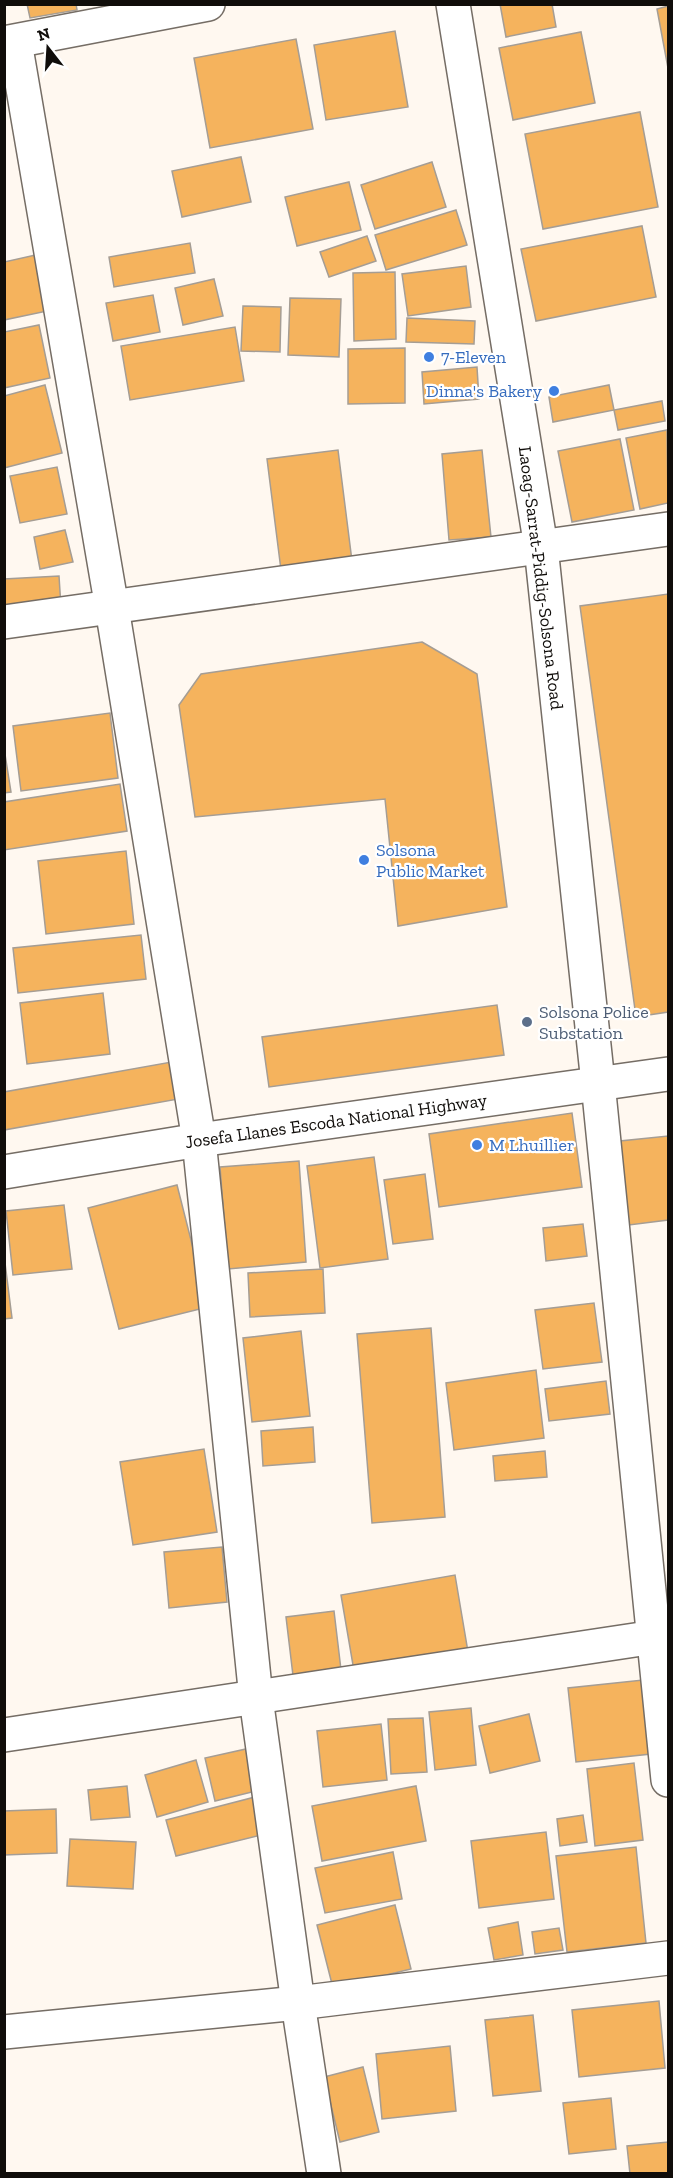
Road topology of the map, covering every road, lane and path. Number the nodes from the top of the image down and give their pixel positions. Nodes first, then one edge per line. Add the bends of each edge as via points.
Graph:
1 (208, 4) edge
2 (453, 4) edge
3 (10, 43) edge
4 (669, 529) edge
5 (541, 547) junction
6 (112, 608) junction
7 (4, 622) edge
8 (669, 1074) edge
9 (598, 1083) junction
10 (199, 1140) junction
11 (4, 1172) edge
12 (660, 1636) edge
13 (256, 1698) junction
14 (4, 1735) edge
15 (669, 1780) edge
16 (669, 1958) edge
17 (298, 2003) junction
18 (4, 2032) edge
19 (324, 2174) edge

1 - 3 street
2 - 5 street, Laoag-Sarrat-Piddig-Solsona Road
3 - 6 street
4 - 5 street
5 - 6 street
5 - 9 street, Laoag-Sarrat-Piddig-Solsona Road
6 - 7 street
6 - 10 street
8 - 9 street, Josefa Llanes Escoda National Highway
9 - 10 street, Josefa Llanes Escoda National Highway
9 - 12 street, Laoag-Sarrat-Piddig-Solsona Road
10 - 11 street, Josefa Llanes Escoda National Highway
10 - 13 street
12 - 13 street
12 - 15 street, Laoag-Sarrat-Piddig-Solsona Road
13 - 14 street
13 - 17 street
16 - 17 street
17 - 18 street
17 - 19 street

